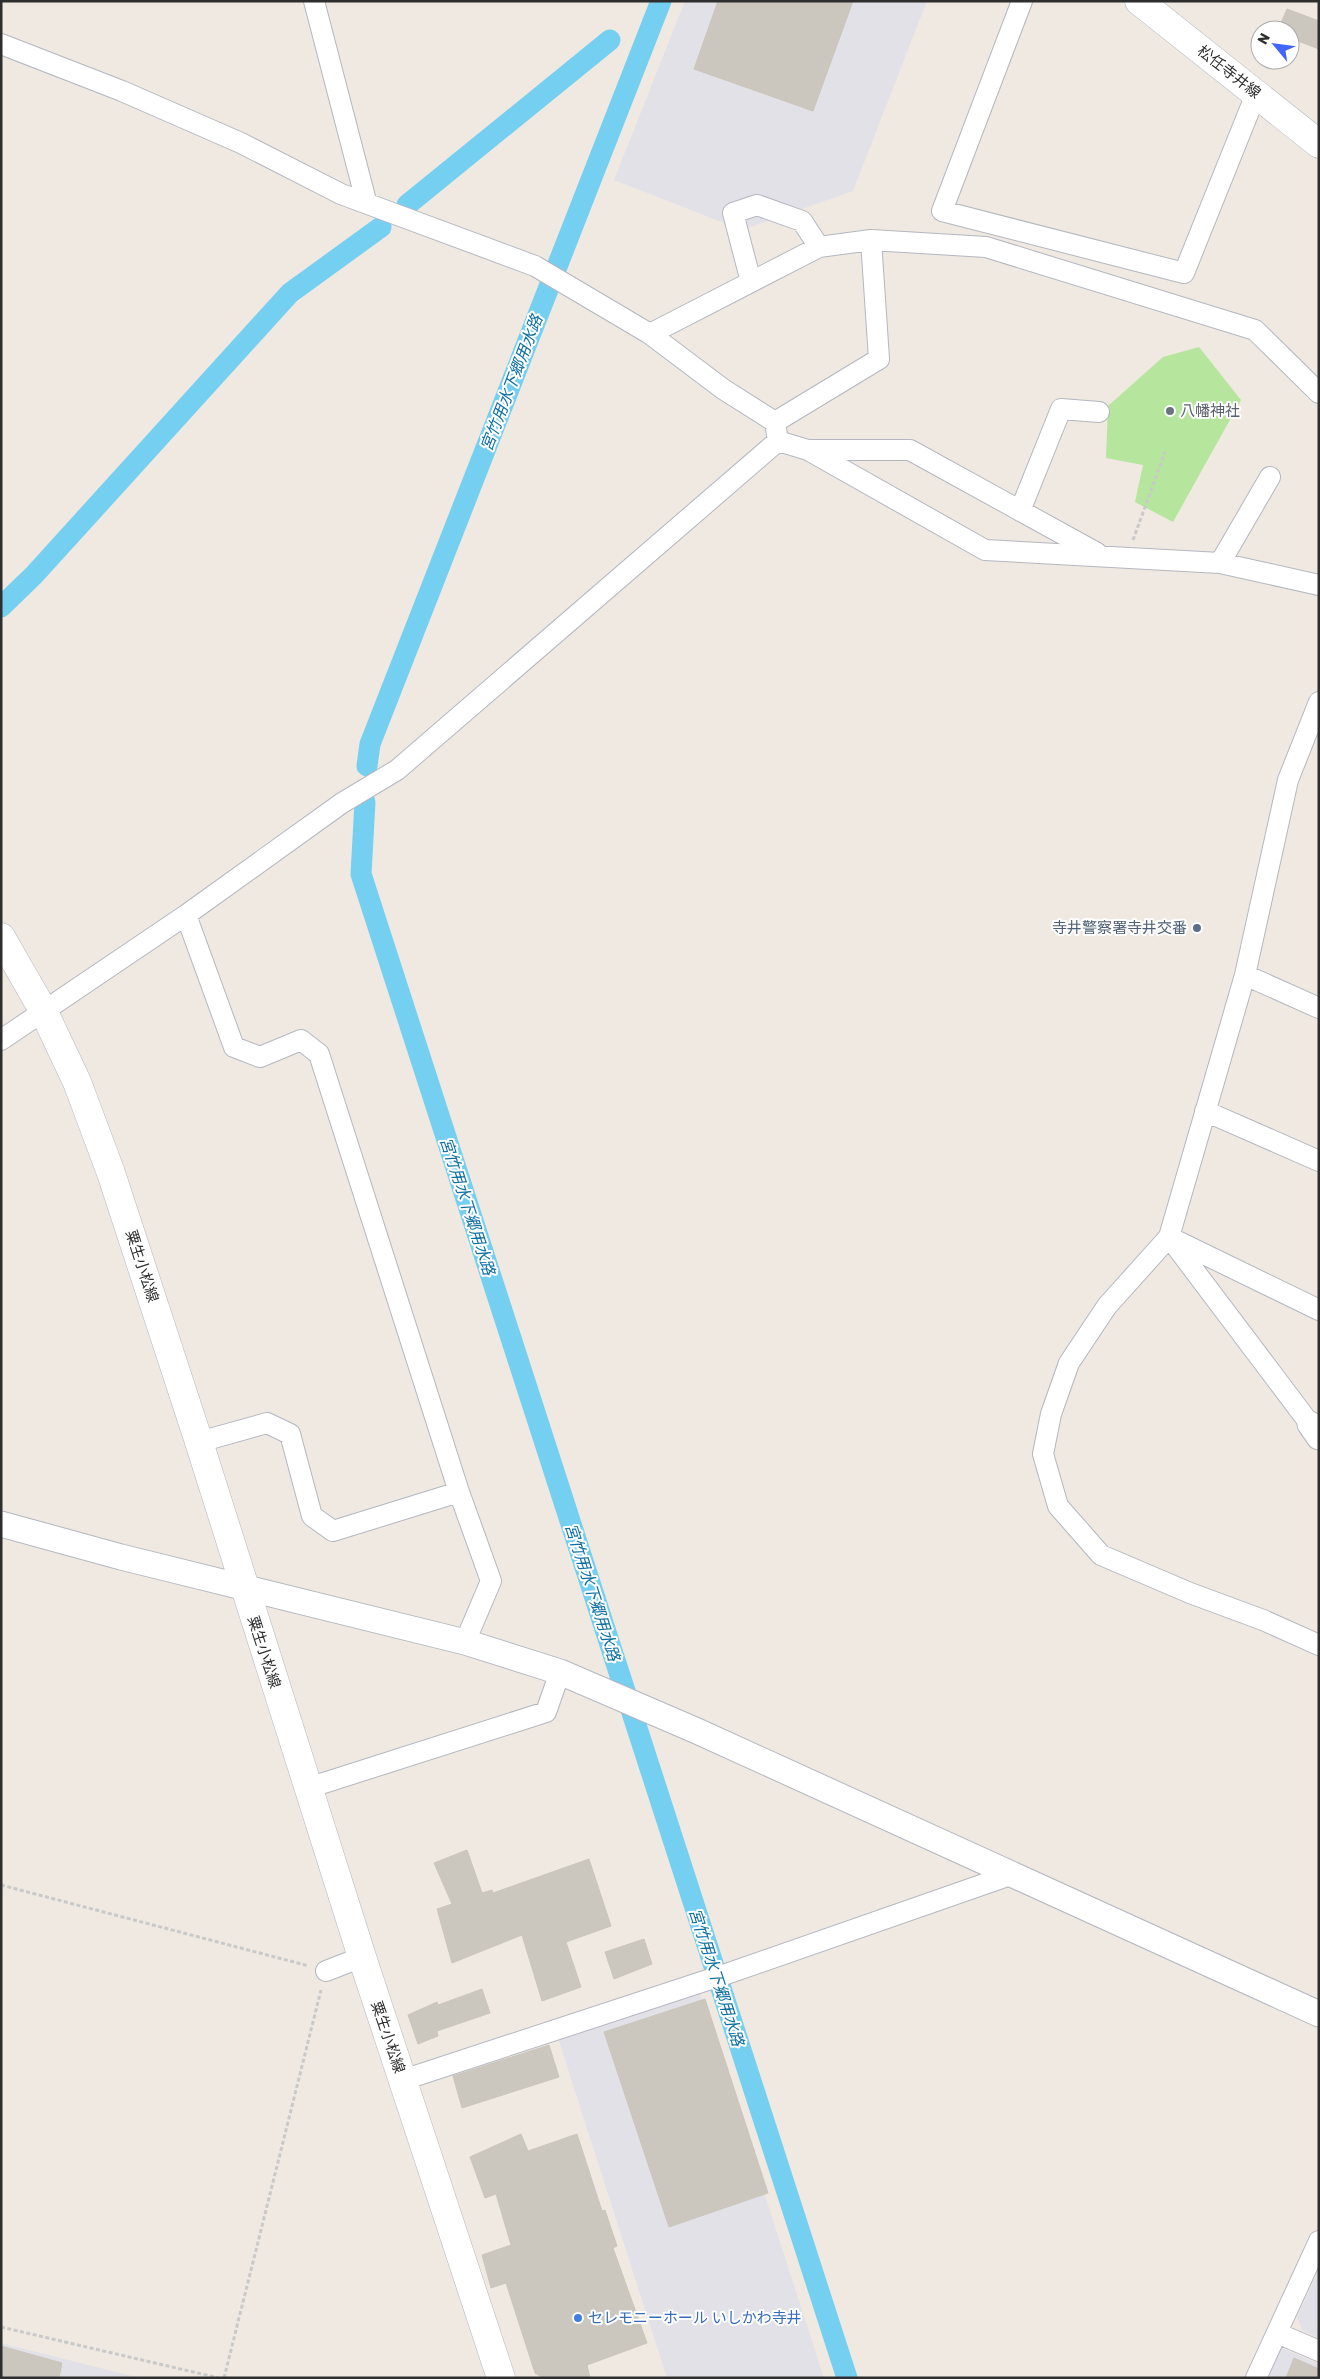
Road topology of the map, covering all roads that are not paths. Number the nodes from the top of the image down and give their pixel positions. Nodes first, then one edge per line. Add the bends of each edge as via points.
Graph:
1 (314, 1) edge
2 (1022, 1) edge
3 (1139, 1) edge
4 (1, 44) edge
5 (1256, 94) junction
6 (1319, 144) edge
7 (366, 202) junction
8 (871, 240) junction
9 (819, 247) junction
10 (751, 282) junction
11 (650, 334) junction
12 (1319, 393) edge
13 (1099, 412) dead end
14 (777, 432) junction
15 (808, 450) junction
16 (1270, 477) dead end
17 (1020, 511) junction
18 (1102, 556) junction
19 (1220, 564) junction
20 (1319, 585) edge
21 (1319, 702) edge
22 (186, 915) junction
23 (1, 937) edge
24 (1245, 975) junction
25 (1319, 1008) edge
26 (43, 1010) junction
27 (1, 1040) edge
28 (1205, 1111) junction
29 (1319, 1161) edge
30 (1169, 1237) junction
31 (1319, 1310) edge
32 (1314, 1431) edge
33 (199, 1442) junction
34 (459, 1492) junction
35 (1, 1524) edge
36 (244, 1587) junction
37 (465, 1642) junction
38 (1319, 1646) edge
39 (560, 1672) junction
40 (308, 1788) junction
41 (1013, 1874) junction
42 (362, 1958) junction
43 (326, 1971) road end
44 (1319, 2014) edge
45 (403, 2080) junction
46 (1319, 2241) edge
47 (1277, 2333) junction
48 (1319, 2352) edge
49 (501, 2378) edge
50 (1256, 2378) edge

1 - 7 street
2 - 5 street via 942,211 1184,273
3 - 5 main road, 松任寺井線
4 - 7 street via 122,91 241,143 341,194
5 - 6 main road, 松任寺井線
7 - 11 street via 535,266
8 - 9 street
8 - 12 street via 986,247 1255,330
8 - 14 street via 879,359
9 - 10 street
9 - 10 street via 802,221 757,205 733,213
10 - 11 street
11 - 14 street
13 - 17 street via 1061,409
14 - 15 street
14 - 22 street via 397,770 342,803
15 - 17 street via 910,450
15 - 18 street via 986,550
16 - 19 street
17 - 18 street
18 - 19 street
19 - 20 street
21 - 24 street via 1288,780
22 - 26 street
22 - 34 street via 234,1047 260,1056 301,1040 319,1054
23 - 26 main road, 粟生小松線
24 - 25 street
24 - 28 street
26 - 27 street
26 - 33 main road, 粟生小松線 via 77,1082 111,1172
28 - 29 street
28 - 30 street
30 - 31 street
30 - 32 street
30 - 38 street via 1107,1306 1069,1363 1051,1414 1043,1454 1058,1506 1102,1555
33 - 34 street via 267,1423 290,1434 312,1516 333,1531
33 - 36 main road, 粟生小松線
34 - 37 street via 491,1581
35 - 36 street
36 - 37 street
36 - 40 main road, 粟生小松線
37 - 39 street
39 - 40 street via 546,1712
39 - 41 street
40 - 42 main road, 粟生小松線
41 - 44 street
41 - 45 street via 732,1972
42 - 43 street
42 - 45 main road, 粟生小松線
45 - 49 main road, 粟生小松線
46 - 47 street
47 - 48 street
47 - 50 street

